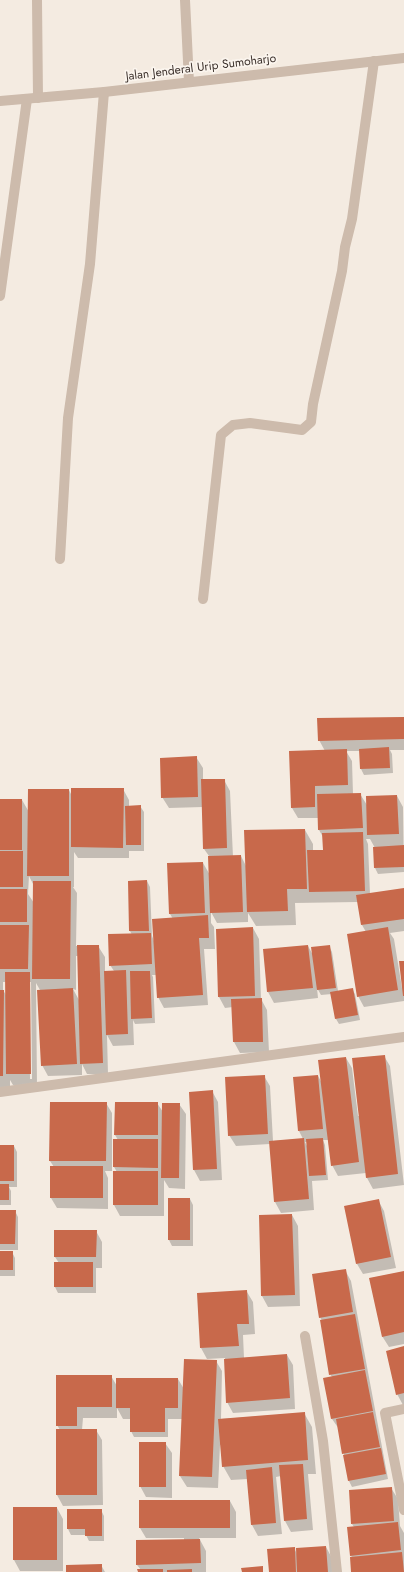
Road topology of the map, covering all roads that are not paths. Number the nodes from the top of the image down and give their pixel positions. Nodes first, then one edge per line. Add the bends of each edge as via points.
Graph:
1 (37, 0) edge
2 (185, 0) edge
3 (404, 58) edge
4 (374, 61) junction
5 (189, 82) junction
6 (104, 92) junction
7 (38, 98) junction
8 (27, 99) junction
9 (0, 101) edge
10 (0, 296) edge
11 (60, 559) dead end
12 (203, 600) dead end
13 (404, 1037) edge
14 (0, 1092) edge
15 (305, 1336) dead end
16 (404, 1409) edge
17 (404, 1510) edge
18 (337, 1572) edge

1 - 7 street
2 - 5 street
3 - 4 street, Jalan Jenderal Urip Sumoharjo
4 - 5 street, Jalan Jenderal Urip Sumoharjo
4 - 12 street via 352,219 311,422 302,430 250,423 233,425 221,435
5 - 6 street, Jalan Jenderal Urip Sumoharjo
6 - 7 street, Jalan Jenderal Urip Sumoharjo
6 - 11 street via 90,264 68,418
7 - 8 street, Jalan Jenderal Urip Sumoharjo
8 - 9 street, Jalan Jenderal Urip Sumoharjo
8 - 10 street
13 - 14 street
15 - 18 street via 323,1441
16 - 17 street via 384,1413

